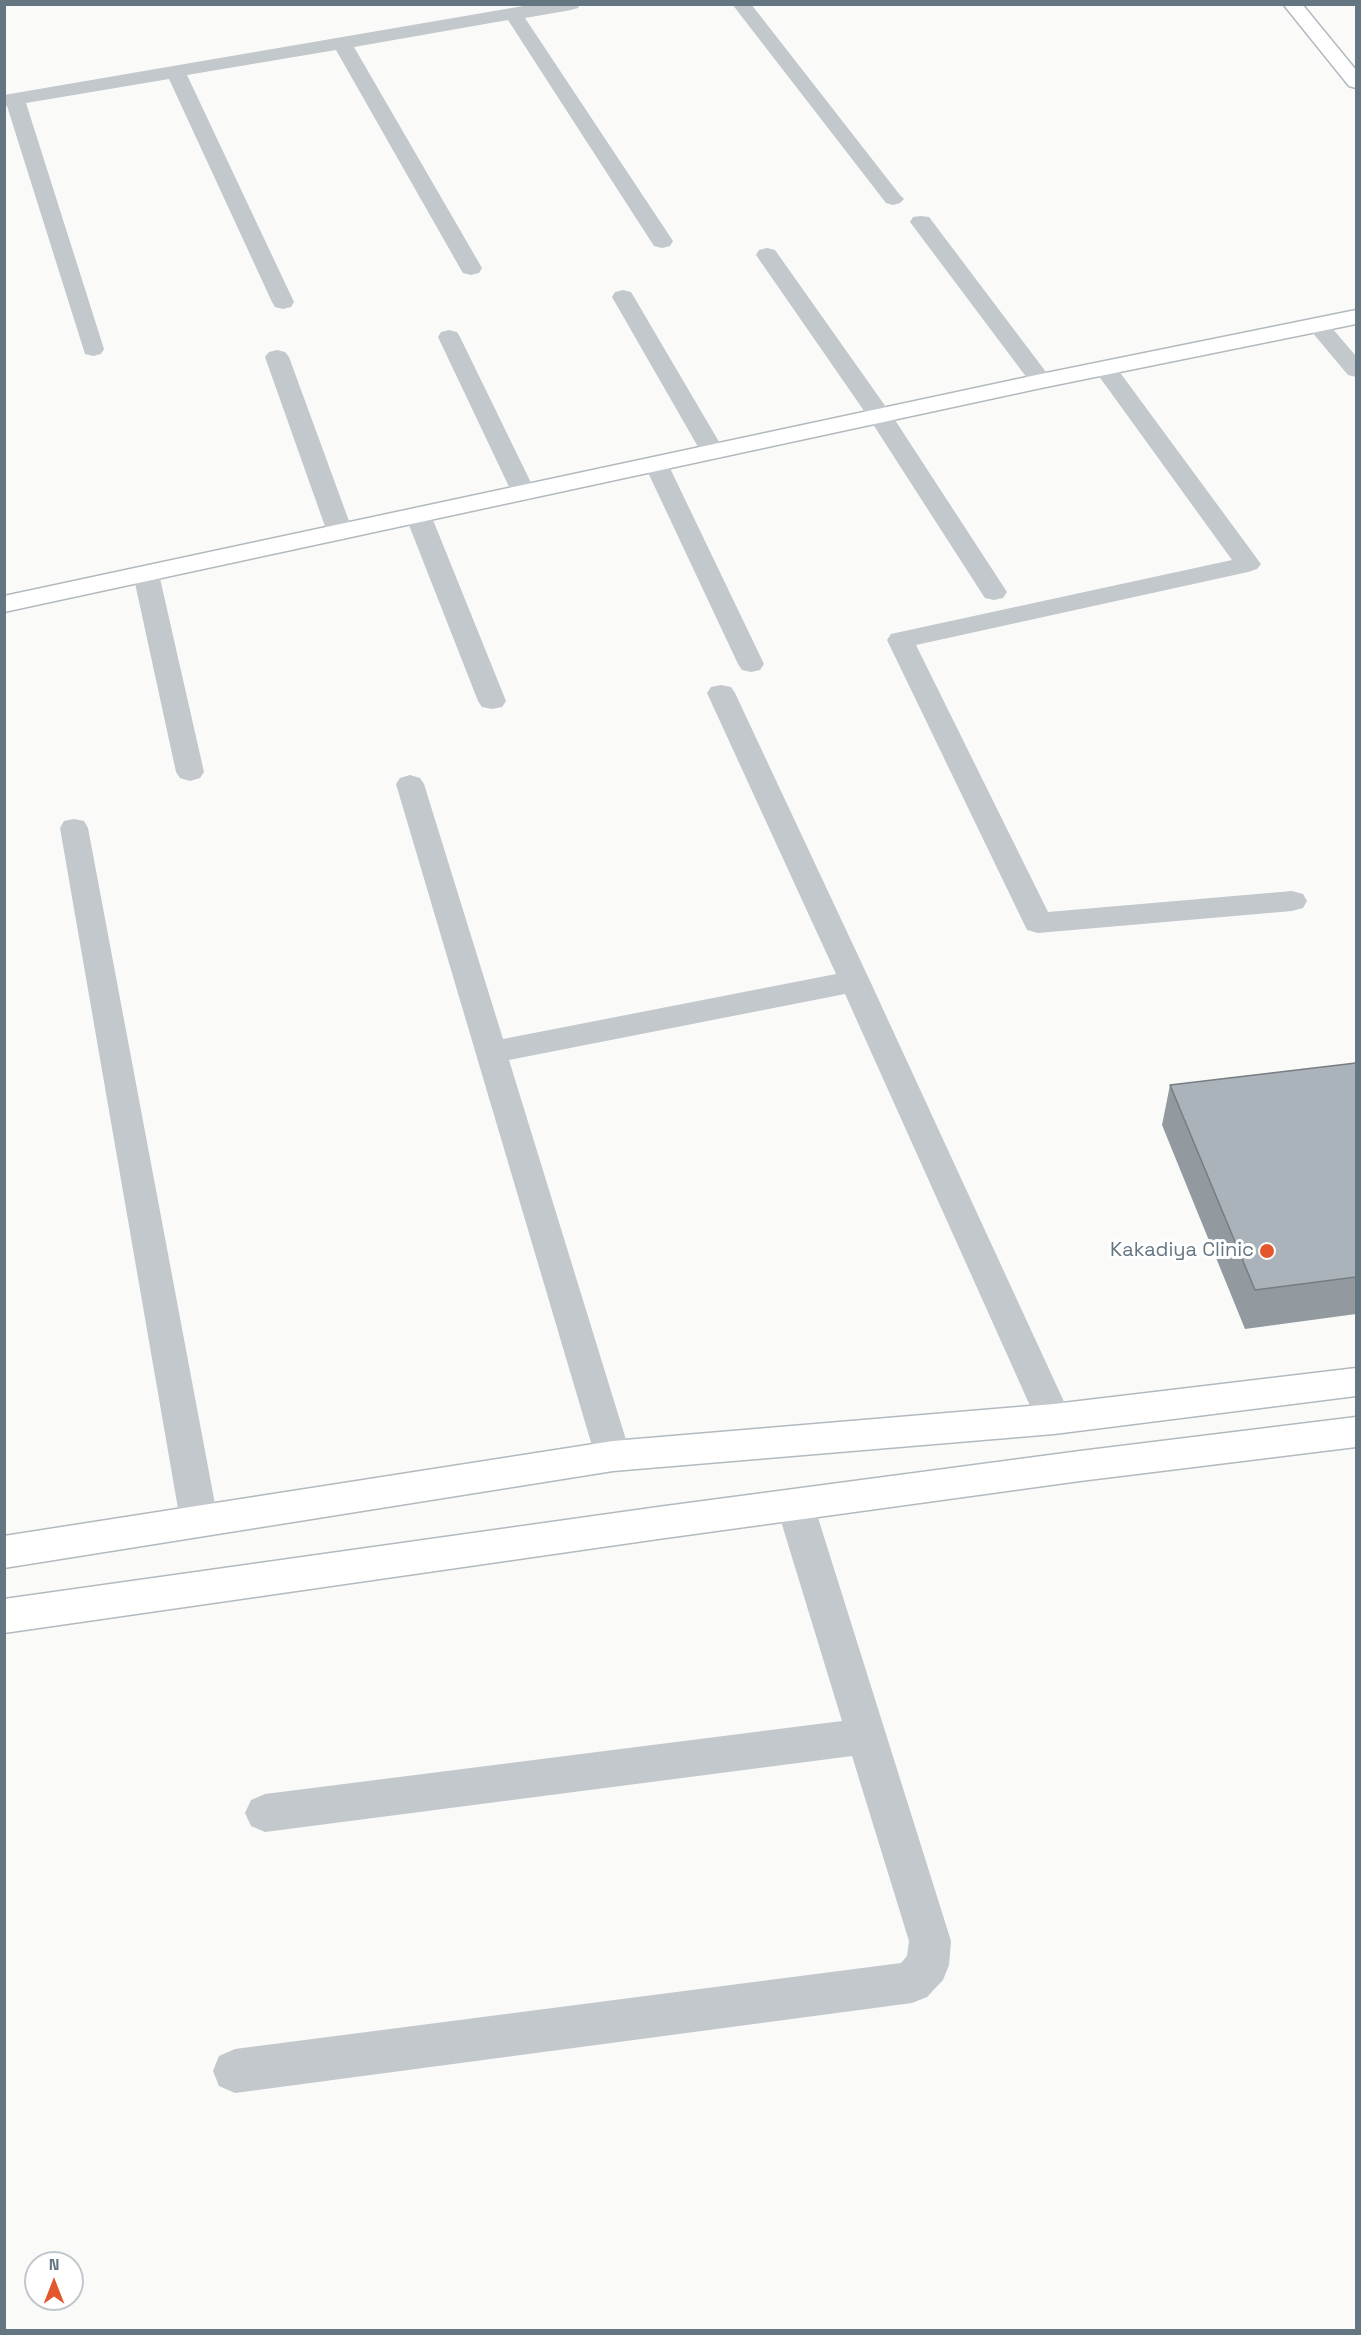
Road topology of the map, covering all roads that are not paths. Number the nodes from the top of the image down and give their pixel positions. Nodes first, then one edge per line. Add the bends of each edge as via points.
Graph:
1 (571, 4) edge
2 (741, 4) edge
3 (1292, 4) edge
4 (513, 14) junction
5 (342, 43) junction
6 (176, 72) junction
7 (1356, 82) edge
8 (10, 100) edge
9 (893, 199) dead end
10 (921, 222) dead end
11 (662, 241) dead end
12 (767, 255) dead end
13 (471, 268) dead end
14 (623, 297) dead end
15 (283, 302) dead end
16 (1356, 317) edge
17 (1317, 326) junction
18 (449, 336) dead end
19 (93, 349) dead end
20 (277, 357) dead end
21 (1105, 368) junction
22 (1356, 370) edge
23 (1041, 381) junction
24 (881, 417) junction
25 (713, 452) junction
26 (656, 464) junction
27 (524, 493) junction
28 (418, 515) junction
29 (340, 532) junction
30 (146, 574) junction
31 (994, 592) dead end
32 (4, 604) edge
33 (751, 664) dead end
34 (721, 693) dead end
35 (492, 701) dead end
36 (190, 772) dead end
37 (411, 784) dead end
38 (74, 828) dead end
39 (1292, 901) dead end
40 (855, 981) junction
41 (491, 1052) junction
42 (1356, 1382) edge
43 (1054, 1419) junction
44 (1356, 1432) edge
45 (613, 1456) junction
46 (795, 1505) junction
47 (199, 1520) junction
48 (4, 1552) edge
49 (4, 1616) edge
50 (865, 1736) junction
51 (266, 1814) dead end
52 (235, 2071) dead end

1 - 4 street
2 - 9 street
3 - 7 street
4 - 5 street
4 - 11 street
5 - 6 street
5 - 13 street
6 - 8 street
6 - 15 street
8 - 19 street
10 - 23 street
12 - 24 street
14 - 25 street
16 - 17 street
17 - 21 street
17 - 22 street
18 - 27 street
20 - 29 street
21 - 23 street
21 - 39 street via 1248,564 900,640 1038,923
23 - 24 street
24 - 25 street
24 - 31 street
25 - 26 street
26 - 27 street
26 - 33 street
27 - 28 street
28 - 29 street
28 - 35 street
29 - 30 street
30 - 32 street
30 - 36 street
34 - 40 street
37 - 41 street
38 - 47 street
40 - 41 street
40 - 43 street
41 - 45 street
42 - 43 street
43 - 45 street
44 - 46 street
45 - 47 street
46 - 49 street
46 - 50 street
47 - 48 street
50 - 51 street
50 - 52 street via 930,1941 928,1965 912,1982

